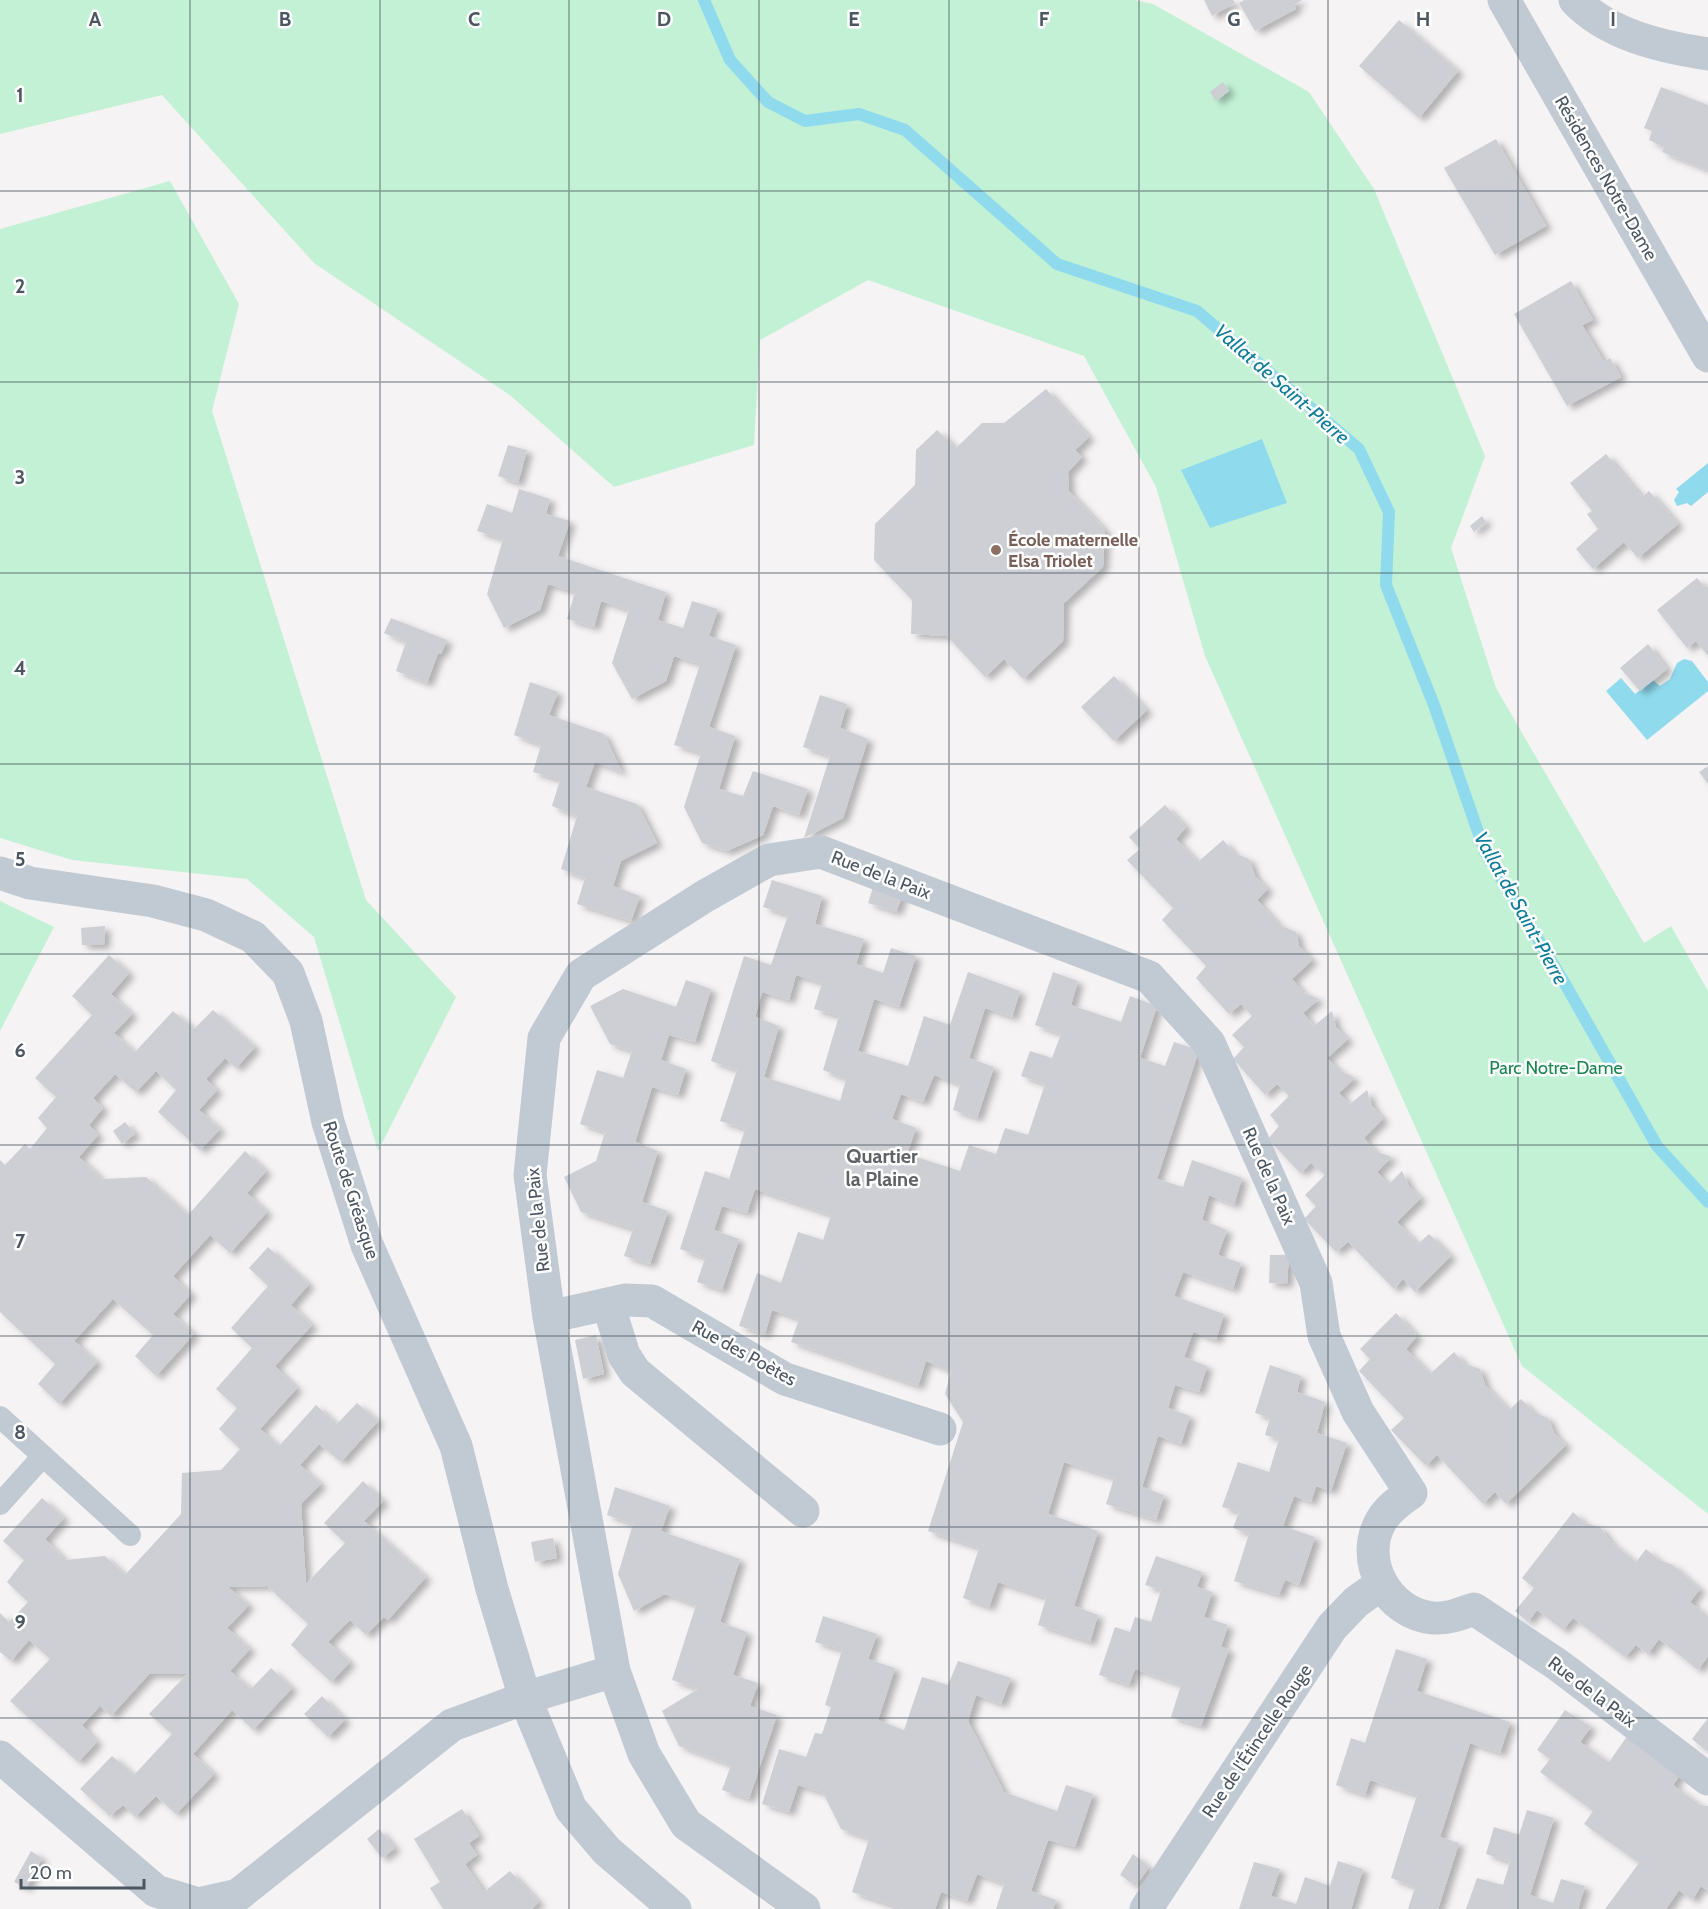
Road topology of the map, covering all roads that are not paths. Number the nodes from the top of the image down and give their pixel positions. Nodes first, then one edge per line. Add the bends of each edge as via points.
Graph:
1 (1504, 0) edge
2 (1575, 0) edge
3 (1708, 54) edge
4 (1708, 356) edge
5 (0, 873) edge
6 (608, 1304) junction
7 (549, 1317) junction
8 (0, 1417) edge
9 (940, 1429) dead end
10 (43, 1456) junction
11 (0, 1504) edge
12 (803, 1511) dead end
13 (130, 1535) dead end
14 (1381, 1584) junction
15 (614, 1671) junction
16 (525, 1698) junction
17 (0, 1757) edge
18 (1708, 1779) edge
19 (675, 1909) edge
20 (804, 1909) edge
21 (1146, 1909) edge

1 - 4 street, Résidences Notre-Dame
2 - 3 street via 1589,15 1620,30 1673,48
5 - 16 street, Route de Gréasque via 30,883 153,901 206,915 253,937 288,973 306,1021 328,1122 367,1245 456,1446
6 - 7 street, Rue des Poètes
6 - 9 street, Rue des Poètes via 652,1301 785,1379
6 - 12 street via 624,1355 635,1372
7 - 14 street, Rue de la Paix via 530,1175 544,1038 581,975 769,860 821,852 1149,977 1209,1043 1316,1283 1324,1336 1358,1412 1411,1493 1393,1505 1380,1522 1374,1542 1374,1564
7 - 15 street, Rue de la Paix
8 - 10 lane
10 - 11 lane
10 - 13 lane
14 - 18 street, Rue de la Paix via 1394,1601 1433,1618 1454,1617 1474,1609 1558,1665
14 - 21 street, Rue de l'Étincelle Rouge via 1332,1627
15 - 16 street
15 - 20 street via 644,1754 687,1824
16 - 17 street via 452,1725 238,1895 198,1904 156,1891
16 - 19 street, Route de Gréasque via 571,1809 607,1851

